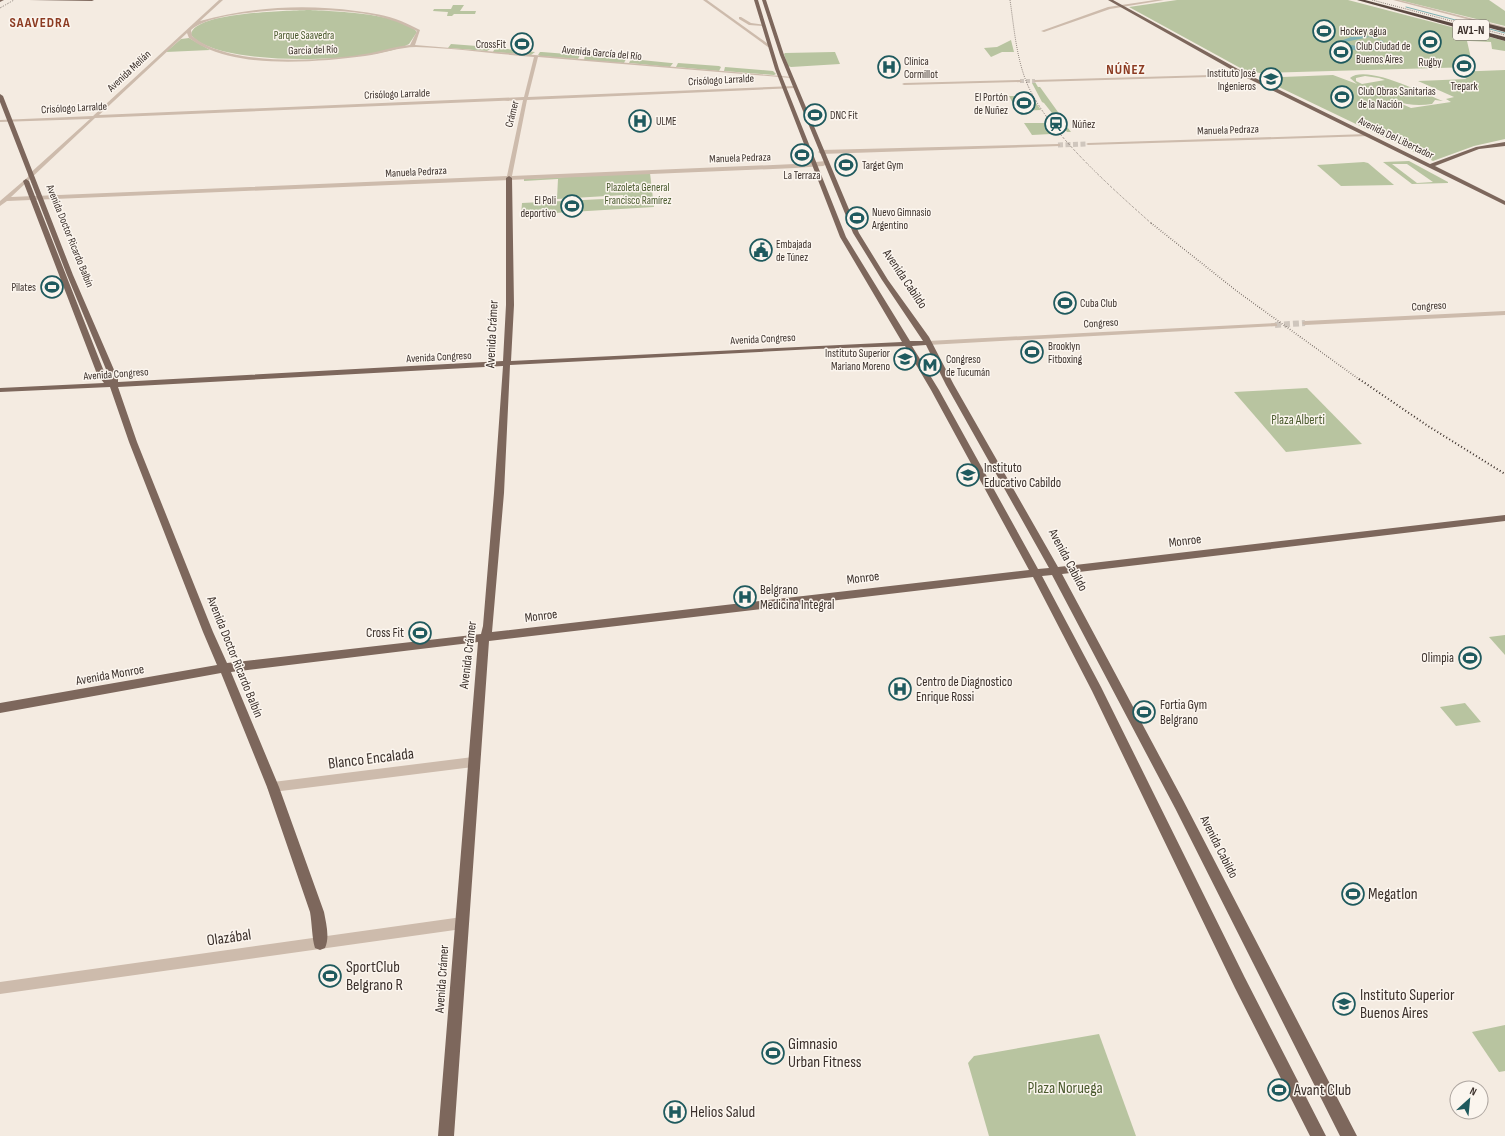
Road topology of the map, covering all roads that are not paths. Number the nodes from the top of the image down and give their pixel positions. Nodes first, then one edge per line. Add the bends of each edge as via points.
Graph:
1 (31, 0) edge
2 (92, 0) edge
3 (221, 0) edge
4 (705, 0) edge
5 (756, 0) edge
6 (764, 0) edge
7 (1147, 0) edge
8 (1162, 0) edge
9 (1359, 0) edge
10 (1387, 0) edge
11 (1395, 0) edge
12 (1112, 2) edge
13 (1130, 3) junction
14 (1104, 6) junction
15 (1120, 7) junction
16 (1109, 8) junction
17 (734, 14) dead end
18 (200, 20) junction
19 (205, 21) junction
20 (763, 25) junction
21 (194, 26) junction
22 (1036, 29) dead end
23 (1505, 29) edge
24 (1043, 31) dead end
25 (189, 34) junction
26 (1505, 39) edge
27 (414, 40) junction
28 (421, 41) dead end
29 (412, 46) junction
30 (769, 46) junction
31 (538, 51) dead end
32 (536, 56) junction
33 (779, 74) junction
34 (790, 75) junction
35 (1246, 75) junction
36 (1020, 81) tunnel mouth
37 (1035, 81) tunnel mouth
38 (904, 84) dead end
39 (795, 87) junction
40 (785, 88) junction
41 (0, 96) edge
42 (526, 99) junction
43 (0, 112) edge
44 (93, 117) junction
45 (6, 121) edge
46 (1368, 135) junction
47 (1088, 144) tunnel mouth
48 (1505, 144) edge
49 (1058, 145) tunnel mouth
50 (822, 152) junction
51 (826, 163) junction
52 (814, 165) junction
53 (1430, 166) junction
54 (29, 178) junction
55 (509, 178) junction
56 (1483, 194) junction
57 (35, 197) junction
58 (6, 199) junction
59 (1505, 203) edge
60 (0, 204) edge
61 (1505, 207) edge
62 (1505, 313) edge
63 (1305, 323) tunnel mouth
64 (1275, 325) tunnel mouth
65 (907, 343) junction
66 (924, 343) junction
67 (507, 364) junction
68 (108, 382) junction
69 (0, 390) edge
70 (1505, 518) edge
71 (1055, 570) junction
72 (1036, 572) junction
73 (485, 636) junction
74 (224, 668) junction
75 (0, 708) edge
76 (473, 762) junction
77 (273, 787) junction
78 (462, 923) junction
79 (320, 943) junction
80 (0, 988) edge
81 (446, 1136) edge
82 (1318, 1136) edge
83 (1349, 1136) edge

1 - 2 main road
3 - 18 street
4 - 30 street
5 - 20 main road
6 - 34 main road, Avenida Cabildo
7 - 13 street
8 - 13 street
9 - 26 highway, AV1-N
10 - 23 highway, AV1-N
11 - 23 street
12 - 13 street
12 - 14 street
12 - 15 main road, Avenida Del Libertador
13 - 15 street
14 - 16 street
14 - 22 street
15 - 16 street
15 - 35 main road, Avenida Del Libertador
16 - 24 street
17 - 20 street via 751,25
18 - 19 street
18 - 21 street
19 - 21 street
19 - 27 street via 243,13 341,11 387,17 419,31
20 - 30 main road
21 - 25 street
25 - 29 street, García del Río via 200,44 215,51 289,60 366,55
25 - 44 street, Avenida Melián via 179,38
27 - 28 street
27 - 29 street
29 - 32 street, Avenida García del Río
30 - 33 main road
31 - 33 street, Avenida García del Río
32 - 33 street, Avenida García del Río
32 - 42 street, Crámer
33 - 34 street, Avenida García del Río
33 - 40 main road
34 - 39 main road, Avenida Cabildo
35 - 37 street
35 - 46 main road, Avenida Del Libertador
36 - 38 street
39 - 40 street, Crisólogo Larralde
39 - 50 main road, Avenida Cabildo
40 - 42 street, Crisólogo Larralde
40 - 52 main road
41 - 45 main road, Avenida Doctor Ricardo Balbín
42 - 44 street, Crisólogo Larralde
42 - 55 street, Crámer
43 - 45 main road, Avenida Doctor Ricardo Balbín
44 - 45 street, Crisólogo Larralde
44 - 54 street, Avenida Melián
45 - 54 main road, Avenida Doctor Ricardo Balbín
46 - 47 street, Manuela Pedraza
46 - 53 main road, Avenida Del Libertador
48 - 53 main road via 1478,148
49 - 50 street
50 - 51 main road, Avenida Cabildo
51 - 52 street, Manuela Pedraza
51 - 66 main road, Avenida Cabildo via 858,237
52 - 55 street, Manuela Pedraza
52 - 65 main road via 842,238
53 - 56 main road, Avenida Del Libertador
54 - 57 main road, Avenida Doctor Ricardo Balbín
54 - 58 street, Avenida Melián
55 - 57 street, Manuela Pedraza
55 - 67 main road, Avenida Crámer via 511,269
56 - 59 main road, Avenida Del Libertador
56 - 61 main road, Avenida Del Libertador
57 - 58 street, Manuela Pedraza
57 - 68 main road, Avenida Doctor Ricardo Balbín
58 - 60 street, Avenida Melián
62 - 63 street, Congreso
64 - 66 street, Congreso
65 - 66 main road, Avenida Congreso
65 - 67 main road, Avenida Congreso
65 - 72 main road
66 - 71 main road, Avenida Cabildo
67 - 68 main road, Avenida Congreso
67 - 73 main road, Avenida Crámer via 488,626
68 - 69 main road, Avenida Congreso via 95,386
68 - 74 main road, Avenida Doctor Ricardo Balbín
70 - 71 main road, Monroe
71 - 72 main road, Monroe
71 - 83 main road, Avenida Cabildo via 1180,804
72 - 73 main road, Monroe
72 - 82 main road
73 - 74 main road, Monroe
73 - 76 main road, Avenida Crámer via 482,645
74 - 75 main road, Avenida Monroe
74 - 77 main road, Avenida Doctor Ricardo Balbín
76 - 77 street, Blanco Encalada
76 - 78 main road, Avenida Crámer
77 - 79 main road, Avenida Doctor Ricardo Balbín via 317,912
78 - 79 street, Olazábal
78 - 81 main road, Avenida Crámer
79 - 80 street, Olazábal

